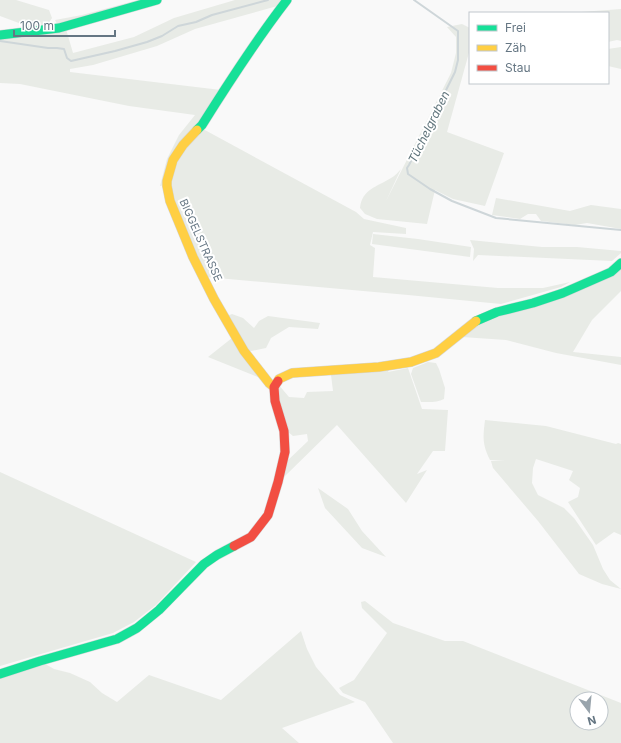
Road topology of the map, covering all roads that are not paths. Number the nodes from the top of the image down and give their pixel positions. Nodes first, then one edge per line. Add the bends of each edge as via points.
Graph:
1 (157, 0) edge
2 (287, 0) edge
3 (0, 35) edge
4 (621, 263) edge
5 (274, 387) junction
6 (0, 674) edge

1 - 3 street via 59,28
2 - 5 street, BIGGELSTRASSE via 231,78 202,125 173,160 167,186 170,201 193,257 214,298 244,351
4 - 5 street via 611,272 563,293 478,320 436,353 411,362 379,367 292,373 279,379
5 - 6 street via 275,401 284,431 285,452 268,515 251,537 204,564 159,610 137,628 117,639

